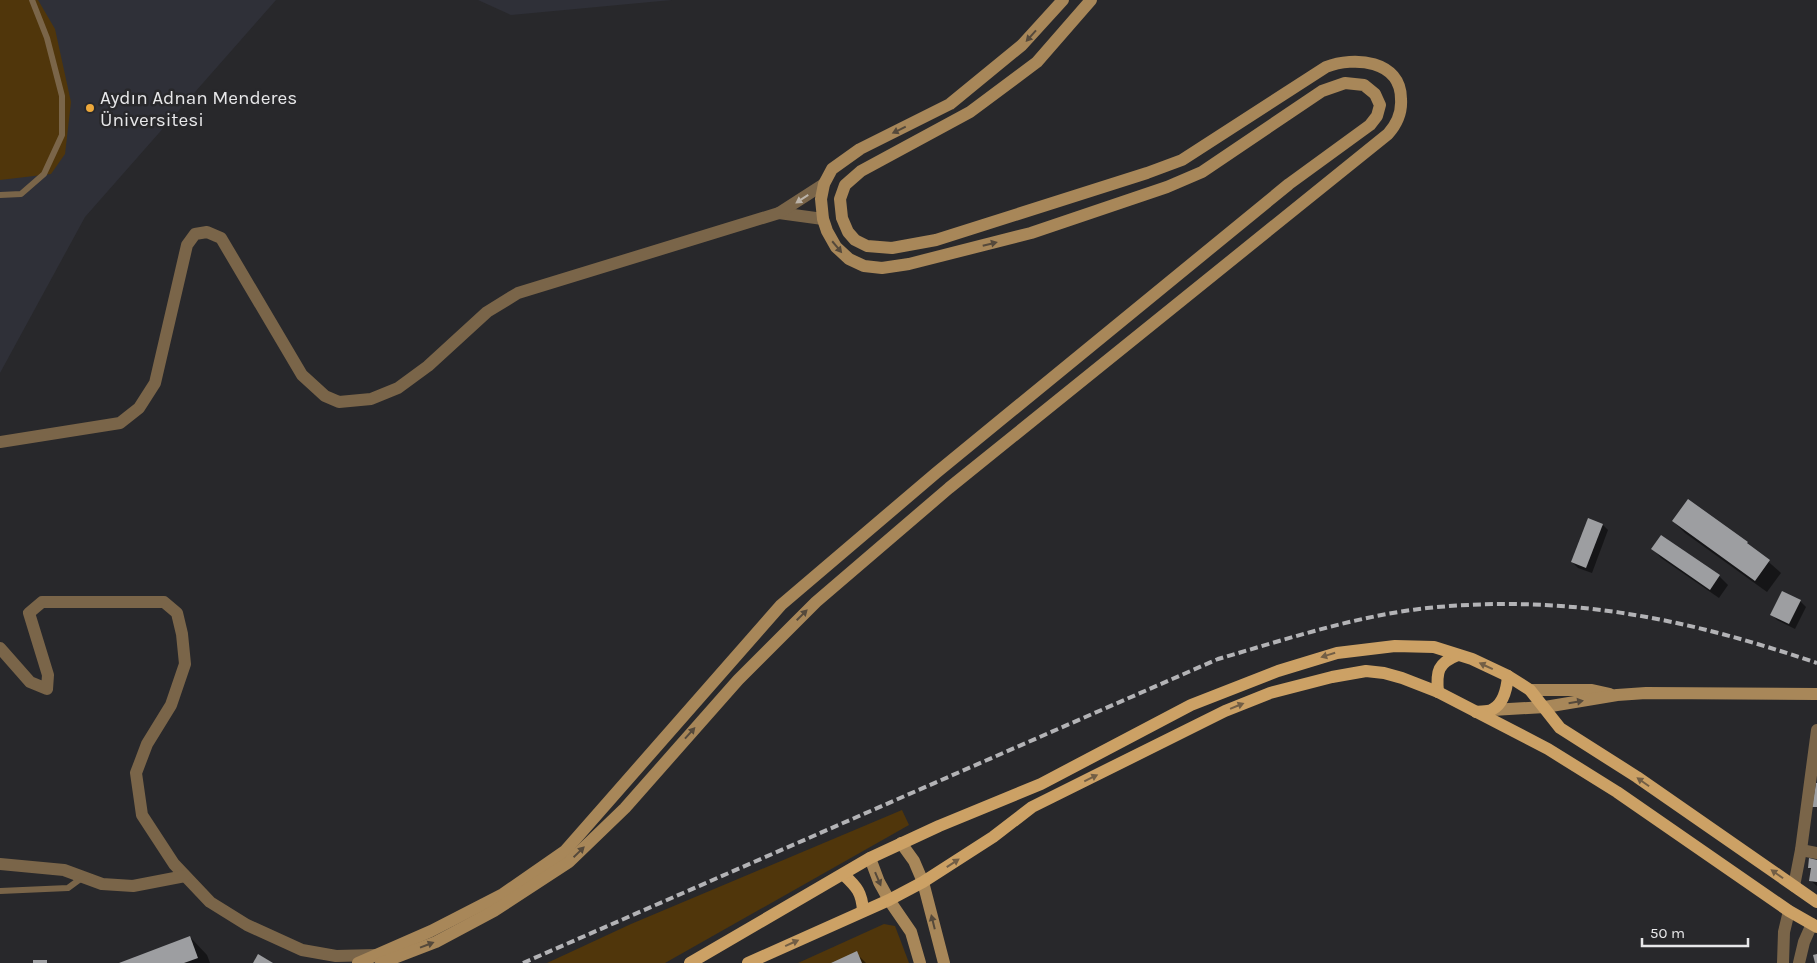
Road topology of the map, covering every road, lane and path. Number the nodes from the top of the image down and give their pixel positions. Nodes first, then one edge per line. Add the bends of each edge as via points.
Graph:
1 (32, 0) edge
2 (1063, 0) edge
3 (1091, 0) edge
4 (824, 184) junction
5 (0, 195) edge
6 (779, 213) junction
7 (823, 219) junction
8 (0, 442) edge
9 (0, 648) edge
10 (1458, 655) junction
11 (1508, 676) junction
12 (1530, 690) junction
13 (1438, 692) junction
14 (1817, 694) edge
15 (1617, 695) junction
16 (1545, 707) junction
17 (1492, 710) junction
18 (1476, 712) junction
19 (1817, 730) edge
20 (1814, 766) edge
21 (901, 843) junction
22 (1801, 850) junction
23 (1817, 853) edge
24 (870, 858) junction
25 (0, 864) edge
26 (844, 875) junction
27 (185, 876) junction
28 (83, 878) junction
29 (923, 882) junction
30 (1794, 886) junction
31 (0, 891) edge
32 (888, 900) junction
33 (1817, 902) edge
34 (863, 911) junction
35 (1789, 911) junction
36 (1814, 926) edge
37 (378, 959) edge
38 (358, 963) edge
39 (690, 963) edge
40 (748, 963) edge
41 (920, 963) edge
42 (944, 963) edge
43 (1783, 963) edge
44 (1799, 963) edge

1 - 5 lane via 47,38 62,96 62,135 44,174 21,194
2 -> 4 street via 1022,45 950,104 860,149 832,169
37 -> 3 street via 436,942 494,911 569,862 624,808 738,680 816,602 949,488 1396,126 1402,103 1399,82 1382,66 1339,62 1326,67 1182,160 1147,173 936,240 892,248 867,246 855,240 842,218 840,199 845,185 862,171 970,112 1037,62
4 -> 6 street
4 - 7 street via 821,199
6 - 7 street
6 - 8 street via 518,294 487,312 428,366 398,388 371,399 339,402 325,396 302,375 221,238 207,232 195,234 187,245 155,383 139,408 120,423
7 -> 37 street via 836,247 849,259 864,266 882,268 909,264 1031,233 1167,187 1202,172 1322,91 1345,83 1364,85 1375,94 1380,105 1370,125 1289,184 781,605 565,851 503,894
9 - 27 street via 30,682 47,689 48,675 29,613 42,602 164,602 177,613 185,664 171,705 147,744 136,774 142,815
11 -> 10 main road
10 - 13 main road via 1445,660 1439,669
10 -> 21 main road via 1434,647 1395,646 1337,653 1278,671 1191,705 1042,784
11 - 12 main road
11 - 17 main road via 1500,703
12 - 15 street via 1592,690
12 - 16 main road
13 - 18 main road
29 -> 13 main road via 993,837 1032,807 1225,711 1270,693 1366,671 1402,678
14 - 15 street
16 -> 15 street
16 - 17 street
30 -> 16 main road via 1560,728
17 - 18 main road
18 - 35 main road via 1548,749 1617,792
19 - 20 street
20 - 22 street
21 - 24 main road
21 - 29 street
22 - 23 street
22 - 30 street
24 - 26 main road
24 -> 32 street
25 - 28 street via 64,870
26 - 34 main road via 856,886 862,898
26 - 39 main road
27 - 28 street via 133,886 102,884
27 - 37 street via 210,902 247,925 302,950
28 - 31 lane via 68,888
29 - 32 main road
42 -> 29 street
30 - 33 main road
32 - 34 main road
32 - 41 street via 910,932
40 -> 34 main road
35 - 36 main road
35 - 43 street via 1784,932
36 - 44 street via 1804,942
37 - 38 street

